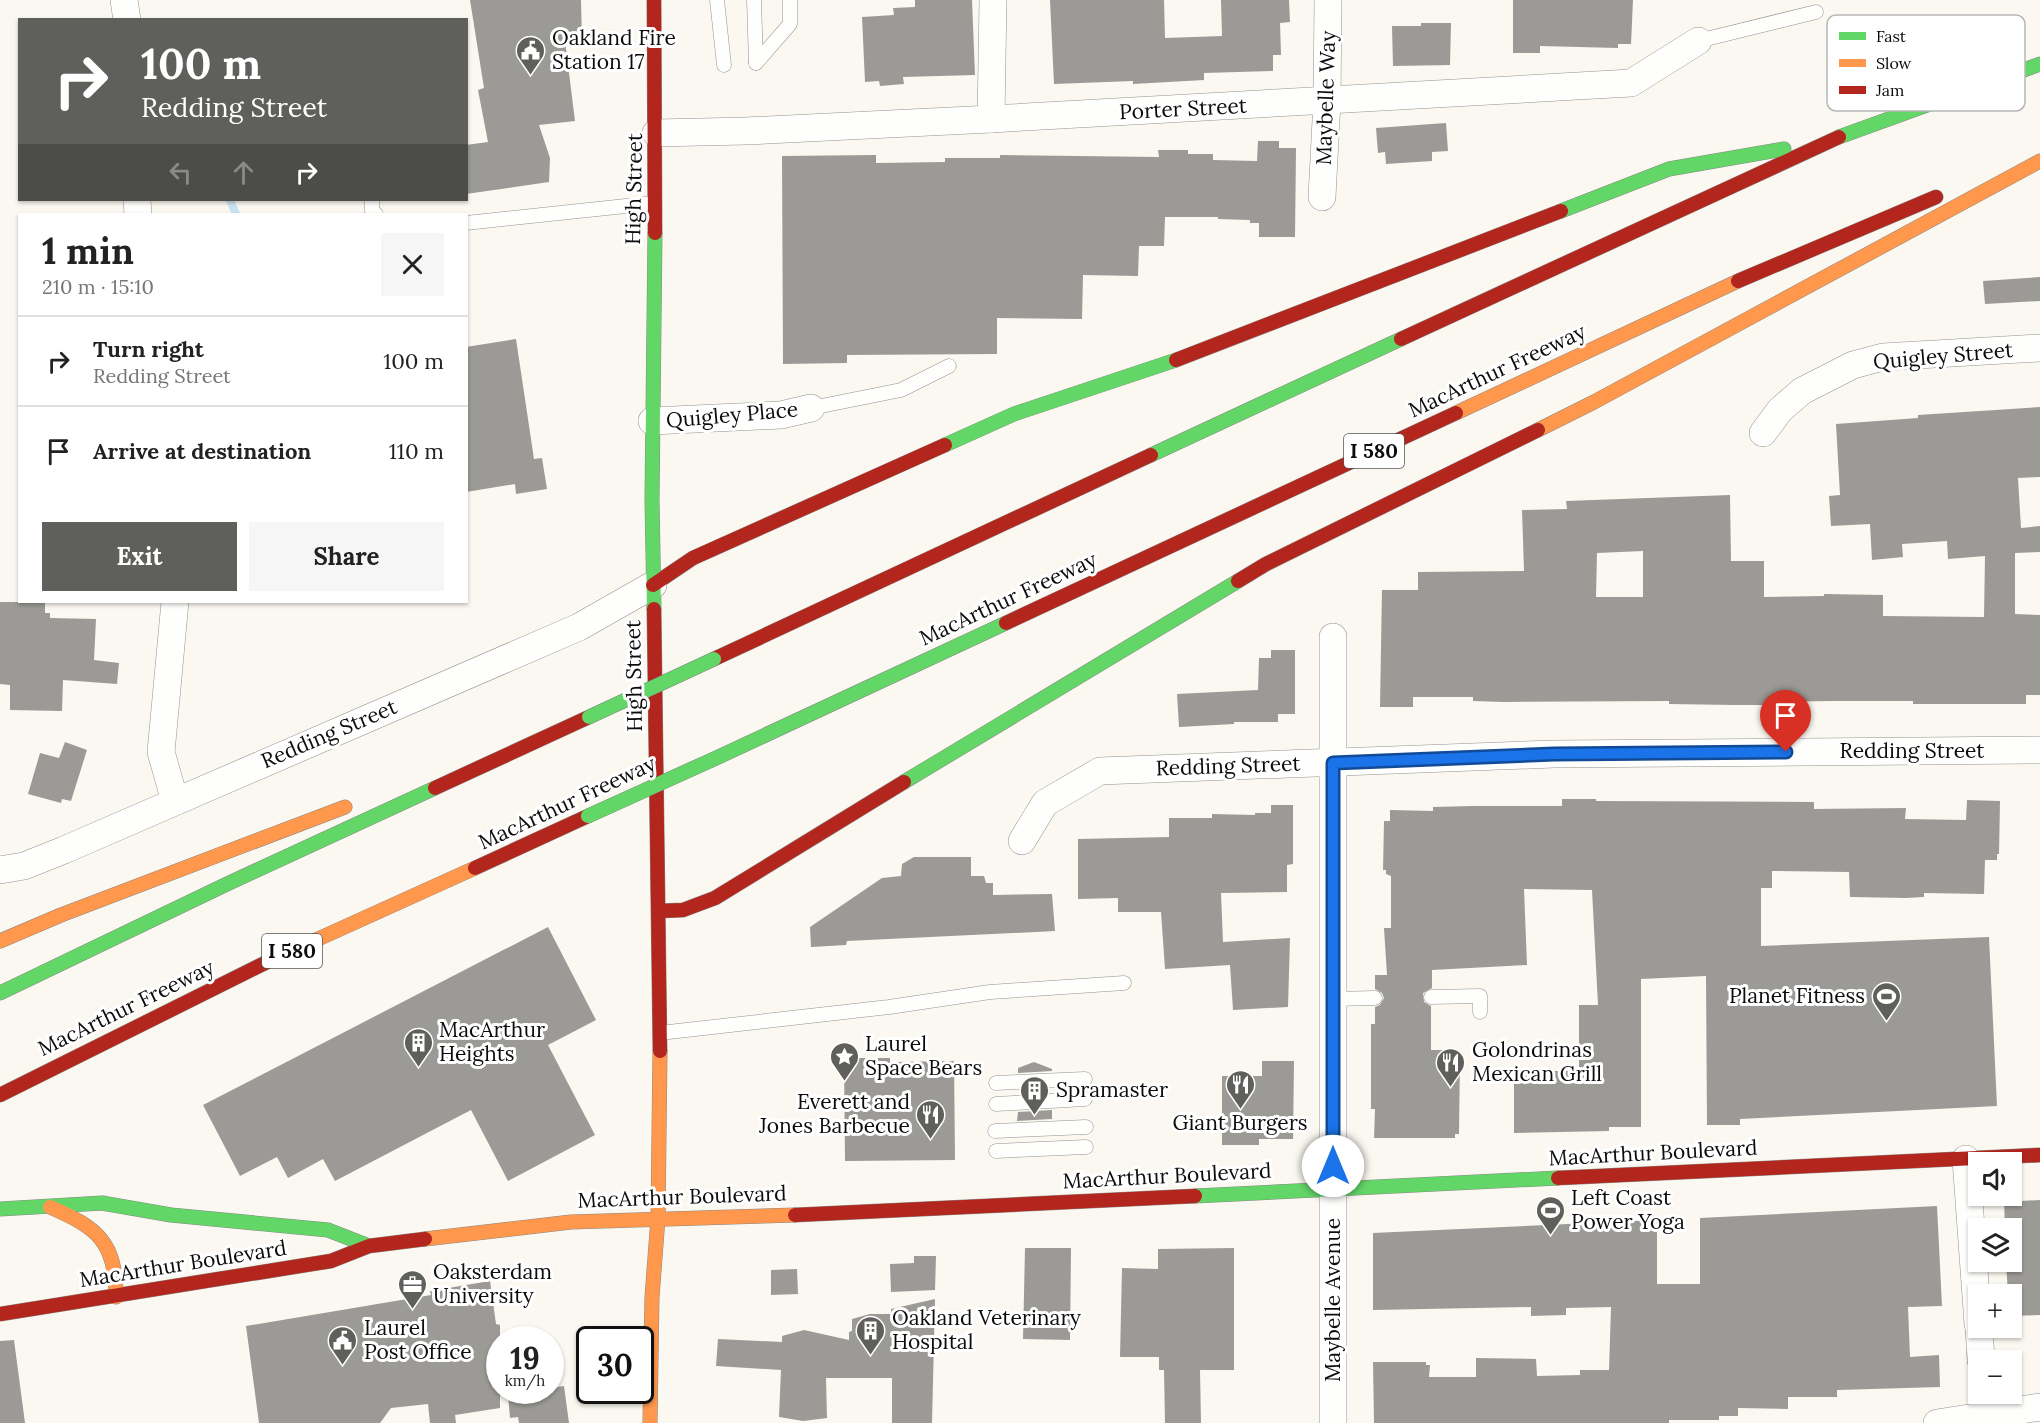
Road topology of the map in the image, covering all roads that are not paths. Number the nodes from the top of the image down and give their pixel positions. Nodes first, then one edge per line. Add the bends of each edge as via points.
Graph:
1 (124, 0) edge
2 (654, 0) edge
3 (717, 0) edge
4 (754, 0) edge
5 (790, 0) edge
6 (993, 0) edge
7 (1328, 0) edge
8 (1816, 12) dead end
9 (127, 18) edge
10 (1698, 41) joint
11 (2040, 64) edge
12 (724, 65) dead end
13 (2025, 69) edge
14 (1328, 101) junction
15 (1910, 111) edge
16 (991, 118) junction
17 (656, 133) junction
18 (1821, 143) junction
19 (2040, 155) edge
20 (2040, 162) edge
21 (1322, 197) dead end
22 (654, 203) junction
23 (468, 223) edge
24 (2040, 348) edge
25 (949, 366) dead end
26 (811, 408) joint
27 (652, 421) junction
28 (1763, 433) dead end
29 (653, 585) junction
30 (175, 603) edge
31 (1333, 637) dead end
32 (589, 717) junction
33 (2040, 750) edge
34 (1333, 763) junction
35 (413, 782) dead end
36 (175, 801) junction
37 (358, 802) dead end
38 (1022, 841) dead end
39 (0, 870) edge
40 (659, 911) junction
41 (0, 941) edge
42 (1124, 983) dead end
43 (0, 993) edge
44 (1431, 996) dead end
45 (1375, 998) dead end
46 (1333, 999) junction
47 (1480, 1012) dead end
48 (660, 1033) junction
49 (1085, 1079) dead end
50 (996, 1083) dead end
51 (0, 1095) edge
52 (1085, 1099) dead end
53 (996, 1104) dead end
54 (1086, 1127) dead end
55 (995, 1131) dead end
56 (1086, 1147) dead end
57 (996, 1151) dead end
58 (2040, 1155) edge
59 (1966, 1159) junction
60 (1333, 1190) junction
61 (47, 1206) junction
62 (0, 1209) edge
63 (658, 1218) junction
64 (369, 1246) junction
65 (1976, 1284) edge
66 (116, 1297) junction
67 (0, 1314) edge
68 (2040, 1407) edge
69 (1985, 1411) edge
70 (650, 1423) edge
71 (1333, 1423) edge
72 (1937, 1423) edge

1 - 9 street
2 - 17 main road, High Street
3 - 12 lane
4 - 5 lane via 756,63 790,24
6 - 16 street
7 - 14 street, Maybelle Way
8 - 10 lane
10 - 14 street, Porter Street via 1631,83
11 - 13 main road
14 - 16 street, Porter Street
14 - 21 street, Maybelle Way
15 - 18 main road
16 - 17 street, Porter Street
17 - 22 main road, High Street
18 - 29 main road via 1669,169 1192,355 1014,414 693,558
18 - 32 main road, bridge
19 - 51 main road, MacArthur Freeway / I 580, bridge via 1745,278 714,759 261,965
20 - 40 main road via 1594,402 1266,564 715,898 682,910
22 - 23 lane
22 - 27 main road, High Street
24 - 28 street, Quigley Street via 1883,357 1853,365 1802,391 1780,410
25 - 26 lane via 901,390
26 - 27 street, Quigley Place via 782,415
27 - 29 main road, High Street
29 - 36 street, Redding Street via 579,627
29 - 40 main road, High Street
30 - 36 street via 161,752
31 - 34 street, Maybelle Avenue
32 - 35 main road
32 - 43 main road
33 - 34 street, Redding Street via 1554,754
34 - 38 street, Redding Street via 1100,771 1045,803
34 - 46 street, Maybelle Avenue
36 - 39 street, Redding Street via 24,866
37 - 41 main road
40 - 48 main road, High Street
42 - 48 lane via 990,992
44 - 47 lane via 1480,996
45 - 46 lane
46 - 60 street, Maybelle Avenue
48 - 63 main road, High Street
49 - 50 lane
52 - 53 lane
54 - 55 lane
56 - 57 lane
58 - 59 main road, MacArthur Boulevard
59 - 60 main road, MacArthur Boulevard
59 - 65 street
60 - 63 main road, MacArthur Boulevard
60 - 71 street, Maybelle Avenue
61 - 62 main road, MacArthur Boulevard
61 - 64 main road, MacArthur Boulevard via 102,1203 171,1215 328,1230
61 - 66 main road via 83,1222 101,1236 116,1263
63 - 64 main road, MacArthur Boulevard via 571,1222
63 - 70 main road, High Street
64 - 66 main road, MacArthur Boulevard via 332,1261
66 - 67 main road, MacArthur Boulevard
68 - 69 street
69 - 72 street

